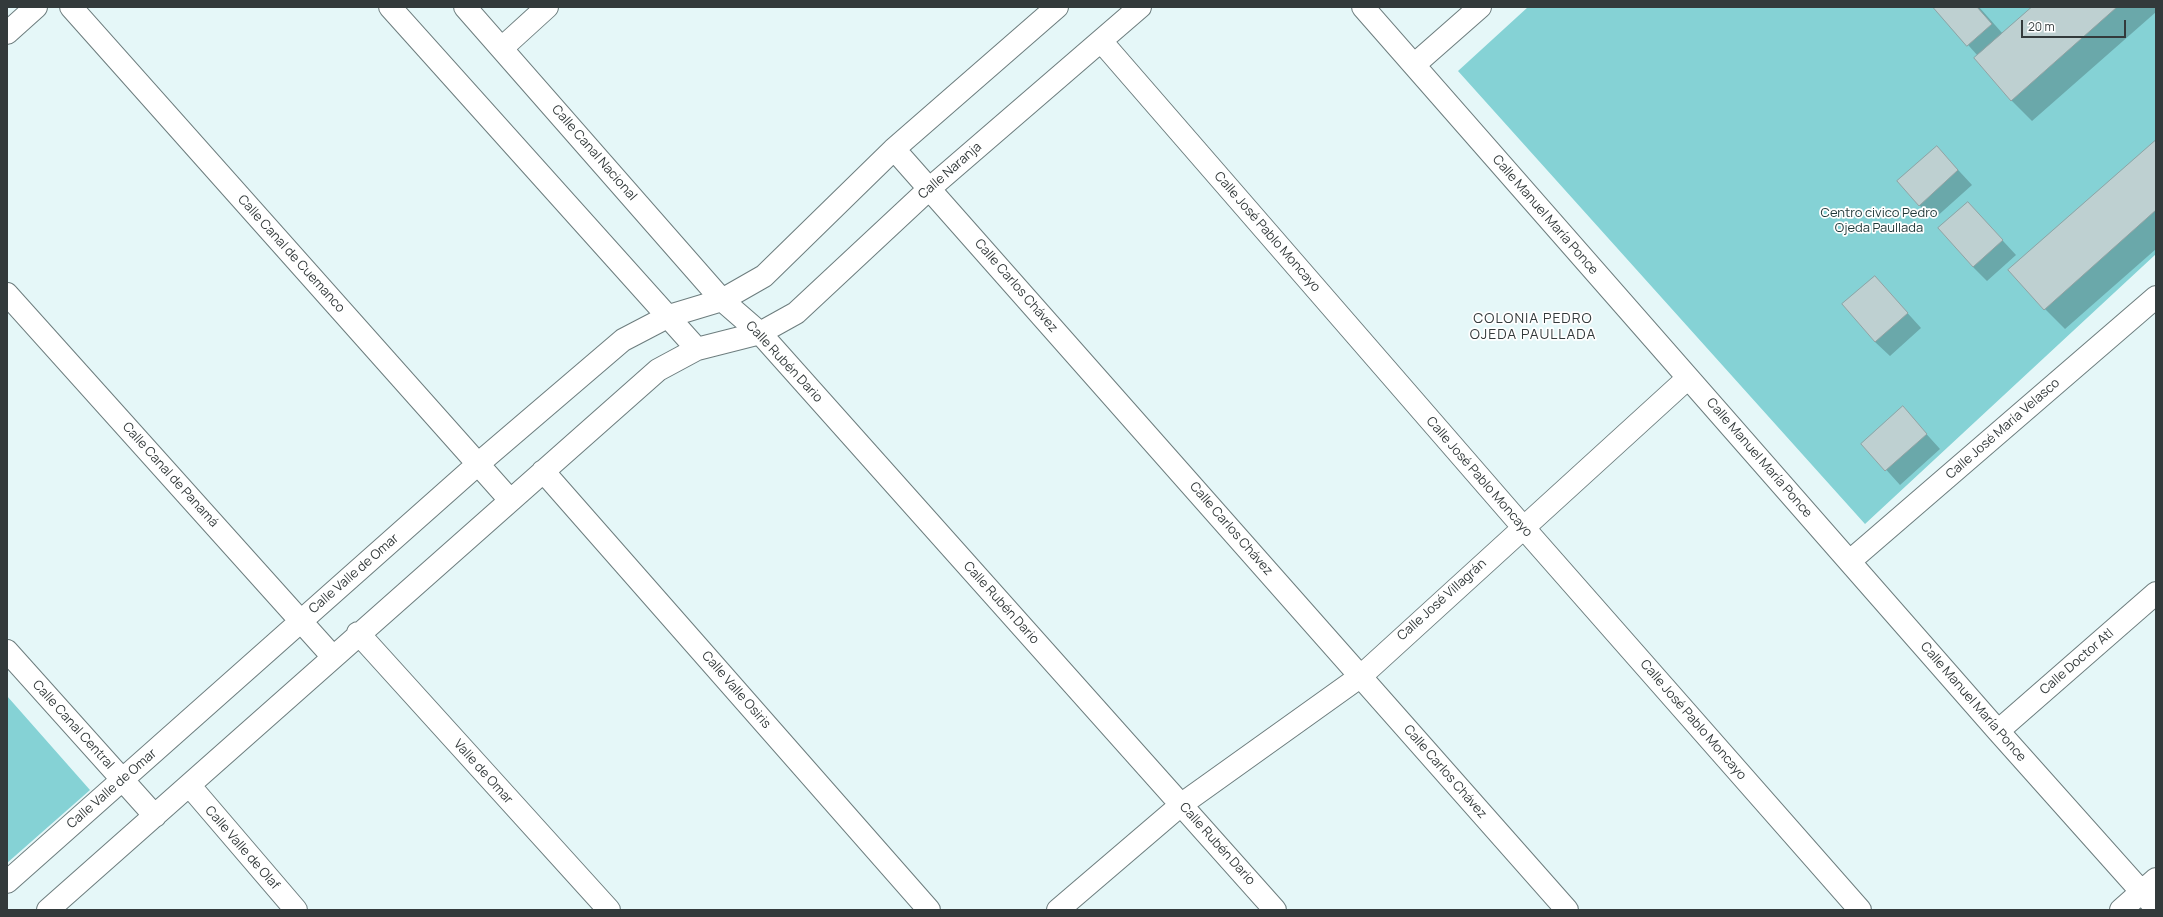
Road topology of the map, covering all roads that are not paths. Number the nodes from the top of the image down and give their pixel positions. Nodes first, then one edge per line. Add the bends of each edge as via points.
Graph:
1 (36, 7) edge
2 (71, 7) edge
3 (390, 7) edge
4 (465, 7) edge
5 (547, 7) edge
6 (1057, 7) edge
7 (1140, 7) edge
8 (1363, 7) edge
9 (1480, 7) edge
10 (7, 33) edge
11 (1101, 41) junction
12 (502, 48) junction
13 (1414, 65) junction
14 (894, 149) junction
15 (929, 189) junction
16 (7, 294) edge
17 (2156, 297) edge
18 (722, 300) junction
19 (669, 316) junction
20 (760, 333) junction
21 (697, 349) junction
22 (1688, 378) junction
23 (478, 464) junction
24 (543, 471) junction
25 (510, 500) junction
26 (1523, 527) junction
27 (1850, 561) junction
28 (2156, 592) edge
29 (301, 621) junction
30 (358, 633) junction
31 (7, 651) edge
32 (332, 656) junction
33 (1360, 676) junction
34 (1998, 731) junction
35 (123, 780) junction
36 (189, 785) junction
37 (1182, 804) junction
38 (155, 816) junction
39 (7, 882) edge
40 (2149, 885) edge
41 (2156, 908) edge
42 (48, 910) edge
43 (296, 910) edge
44 (609, 910) edge
45 (929, 910) edge
46 (1058, 910) edge
47 (1275, 910) edge
48 (1567, 910) edge
49 (1860, 910) edge
50 (2120, 910) edge

1 - 10 street
2 - 23 street, Calle Canal de Cuemanco
3 - 19 street
4 - 12 street, Calle Canal Nacional
5 - 12 street
6 - 14 street
7 - 11 street, Calle Naranja
8 - 13 street, Calle Manuel María Ponce
9 - 13 street
11 - 15 street, Calle Naranja
11 - 26 street, Calle José Pablo Moncayo
12 - 18 street, Calle Canal Nacional
13 - 22 street, Calle Manuel María Ponce
14 - 15 street, Calle Carlos Chávez
14 - 18 street via 764,276
15 - 20 street, Calle Naranja via 796,313
15 - 33 street, Calle Carlos Chávez
16 - 29 street, Calle Canal de Panamá
17 - 27 street, Calle José María Velasco
18 - 19 street, Calle Valle de Omar
18 - 20 street, Calle Rubén Dario
19 - 21 street
19 - 23 street, Calle Valle de Omar via 623,340
20 - 21 street
20 - 37 street, Calle Rubén Dario
21 - 24 street via 658,370
22 - 26 street, Calle José Villagrán
22 - 27 street, Calle Manuel María Ponce
23 - 25 street, Calle Canal de Cuemanco
23 - 29 street, Calle Valle de Omar
24 - 25 street
24 - 45 street, Calle Valle Osiris
25 - 30 street
26 - 33 street, Calle José Villagrán
26 - 49 street, Calle José Pablo Moncayo
27 - 34 street, Calle Manuel María Ponce
28 - 34 street, Calle Doctor Atl
29 - 32 street, Calle Canal de Panamá
29 - 35 street, Calle Valle de Omar
30 - 32 street
30 - 44 street, Valle de Omar
31 - 35 street, Calle Canal Central
32 - 36 street
33 - 37 street, Calle José Villagrán
33 - 48 street, Calle Carlos Chávez
34 - 40 street, Calle Manuel María Ponce
35 - 38 street, Calle Canal Central
35 - 39 street, Calle Valle de Omar
36 - 38 street
36 - 43 street, Calle Valle de Olaf
37 - 46 street, Calle José Villagrán
37 - 47 street, Calle Rubén Dario
38 - 42 street
40 - 41 street, Calle Manuel María Ponce
40 - 50 street

